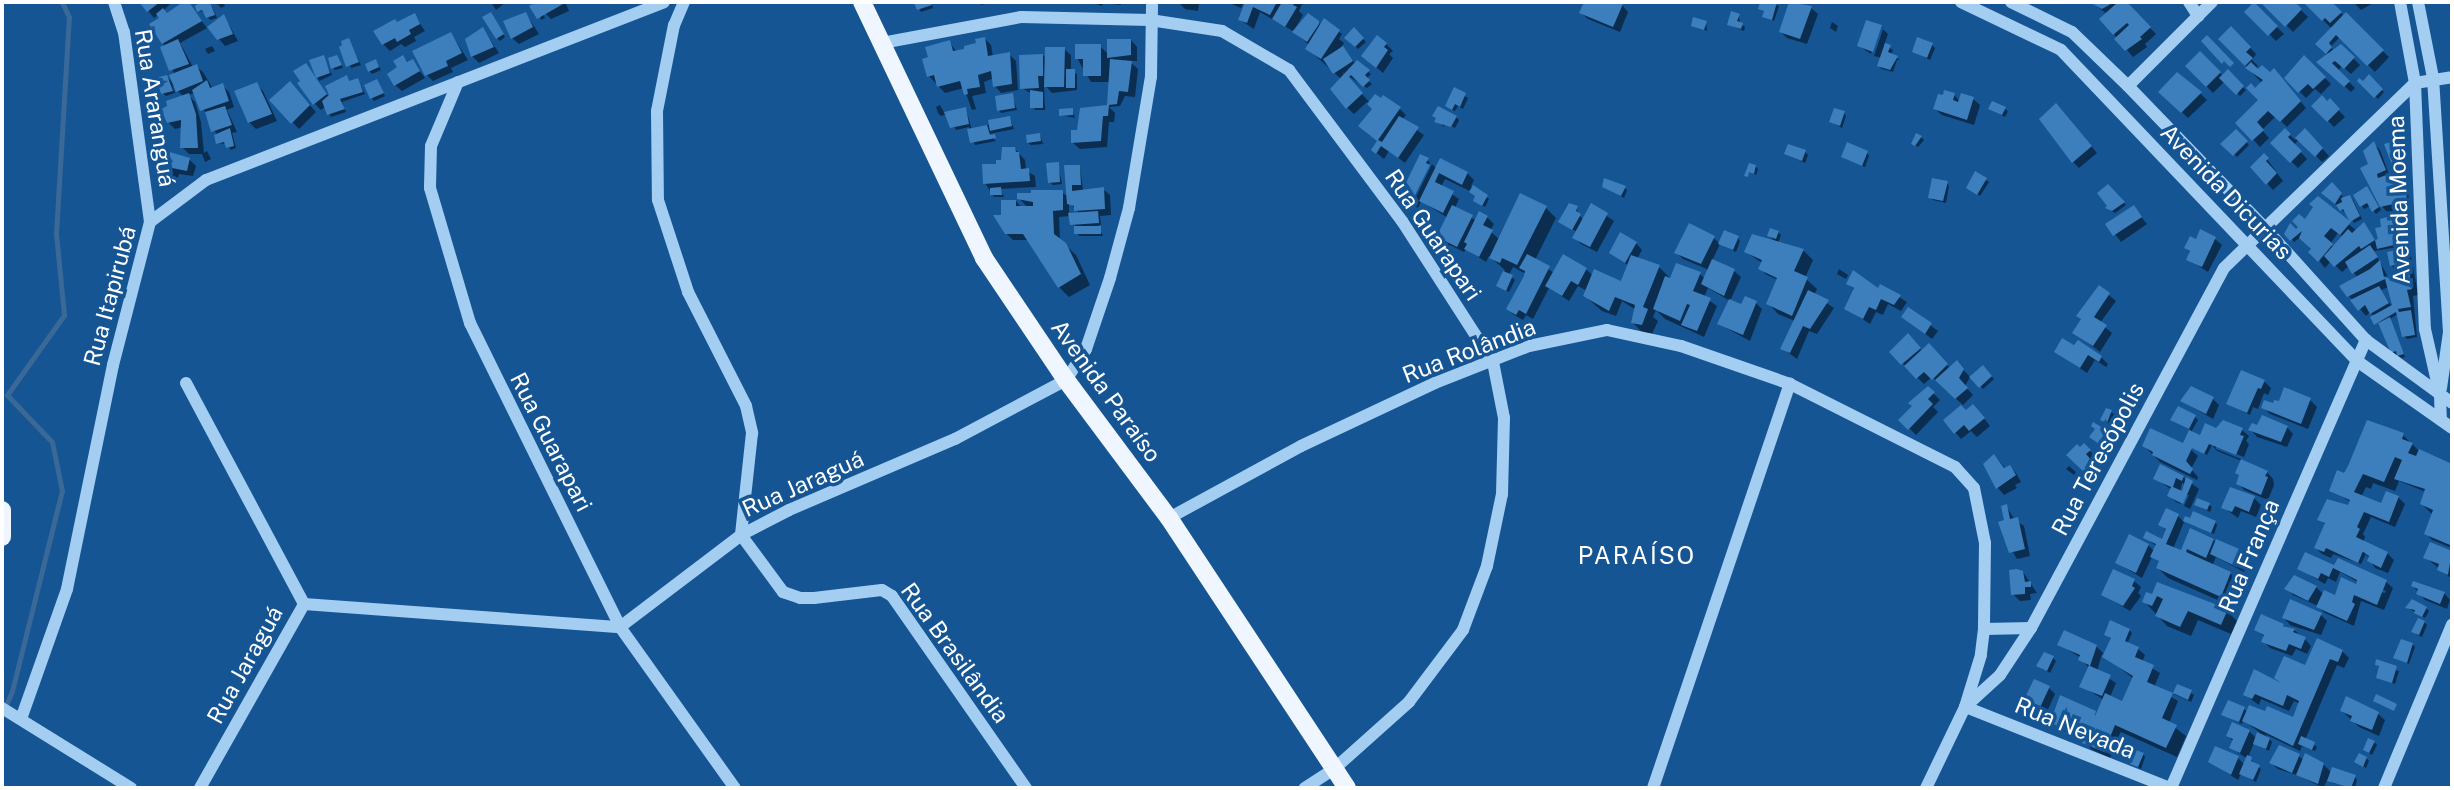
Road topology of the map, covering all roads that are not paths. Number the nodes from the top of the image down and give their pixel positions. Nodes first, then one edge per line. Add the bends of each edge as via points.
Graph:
1 (114, 2) edge
2 (664, 2) edge
3 (684, 2) edge
4 (862, 2) edge
5 (1152, 2) edge
6 (1961, 2) edge
7 (2011, 2) edge
8 (2189, 2) edge
9 (2212, 2) edge
10 (2400, 2) edge
11 (2418, 2) edge
12 (2198, 16) junction
13 (1150, 20) junction
14 (881, 43) junction
15 (2452, 77) edge
16 (2433, 78) junction
17 (458, 82) junction
18 (2415, 83) junction
19 (2128, 86) junction
20 (150, 222) junction
21 (2266, 229) junction
22 (2249, 244) junction
23 (2366, 340) junction
24 (2357, 360) junction
25 (1493, 362) junction
26 (1066, 380) junction
27 (186, 383) dead end
28 (1790, 384) junction
29 (2440, 396) junction
30 (2452, 403) edge
31 (2447, 424) edge
32 (1877, 428) joint
33 (2, 510) edge
34 (1169, 518) junction
35 (741, 535) junction
36 (2, 537) edge
37 (304, 604) junction
38 (2452, 625) edge
39 (620, 627) junction
40 (2031, 628) junction
41 (1984, 629) junction
42 (1965, 707) junction
43 (2, 708) edge
44 (22, 719) junction
45 (1334, 769) junction
46 (131, 788) edge
47 (200, 788) edge
48 (735, 788) edge
49 (1026, 788) edge
50 (1306, 788) edge
51 (1347, 788) edge
52 (1653, 788) edge
53 (1926, 788) edge
54 (2171, 788) edge
55 (2384, 788) edge

1 - 20 street, Rua Araranguá via 126,45
2 - 17 street, Rua Itapirubá
3 - 35 street via 674,25 657,111 658,200 688,292 746,406 752,433
4 - 14 main road, Avenida Paraíso
5 - 13 street, Rua Jaraguá
6 - 22 street, Avenida Dicurias via 2061,50
7 - 19 street, Avenida Dicurias via 2071,32
8 - 12 street
9 - 12 street
10 - 18 street, Avenida Moema
11 - 16 street, Avenida Moema
12 - 19 street
13 - 14 street, Rua Guarapari via 1021,17
13 - 25 street, Rua Guarapari via 1222,31 1289,70 1402,221
13 - 26 street, Rua Jaraguá via 1151,77 1129,208 1086,349
14 - 26 main road, Avenida Paraíso via 984,258
15 - 16 street
16 - 18 street
16 - 29 street, Avenida Moema via 2449,332
17 - 20 street, Rua Itapirubá via 206,180
17 - 39 street, Rua Guarapari via 431,146 429,166 430,188 466,311
18 - 21 street, Rua Teresópolis
18 - 29 street, Avenida Moema via 2425,330
19 - 21 street, Avenida Dicurias
20 - 44 street, Rua Itapirubá via 113,365 67,589
21 - 22 street, Rua Teresópolis
21 - 23 street, Avenida Dicurias
22 - 24 street, Avenida Dicurias
22 - 40 street, Rua Teresópolis via 2224,268
23 - 24 street, Rua França
23 - 29 street, Avenida Dicurias
24 - 31 street, Avenida Dicurias
24 - 54 street, Rua França
25 - 28 street, Rua Rolândia via 1530,346 1607,330 1681,346
25 - 34 street, Rua Rolândia via 1435,383 1301,446
25 - 45 street, Rua Guarapari via 1504,418 1502,494 1488,566 1463,630 1409,702
26 - 34 main road, Avenida Paraíso
26 - 35 street, Rua Jaraguá via 955,439
27 - 37 street
28 - 32 street, Rua Rolândia
28 - 52 street
29 - 30 street, Avenida Dicurias
29 - 31 street, Avenida Moema
32 - 41 street, Rua Teresópolis via 1955,467 1974,488 1985,543
33 - 36 main road
34 - 45 main road, Avenida Paraíso
35 - 39 street, Rua Jaraguá
35 - 49 street, Rua Brasilândia via 783,592 814,598 882,590 892,596
37 - 39 street, Rua Jaraguá
37 - 47 street, Rua Jaraguá
38 - 55 street
39 - 48 street, Rua Guarapari
40 - 41 street
40 - 42 street, Rua Teresópolis via 2000,675
41 - 42 street, Rua Teresópolis
42 - 53 street, Rua Teresópolis
42 - 54 street, Rua Nevada
43 - 44 street
44 - 46 street
45 - 50 street, Rua Guarapari
45 - 51 main road, Avenida Paraíso

